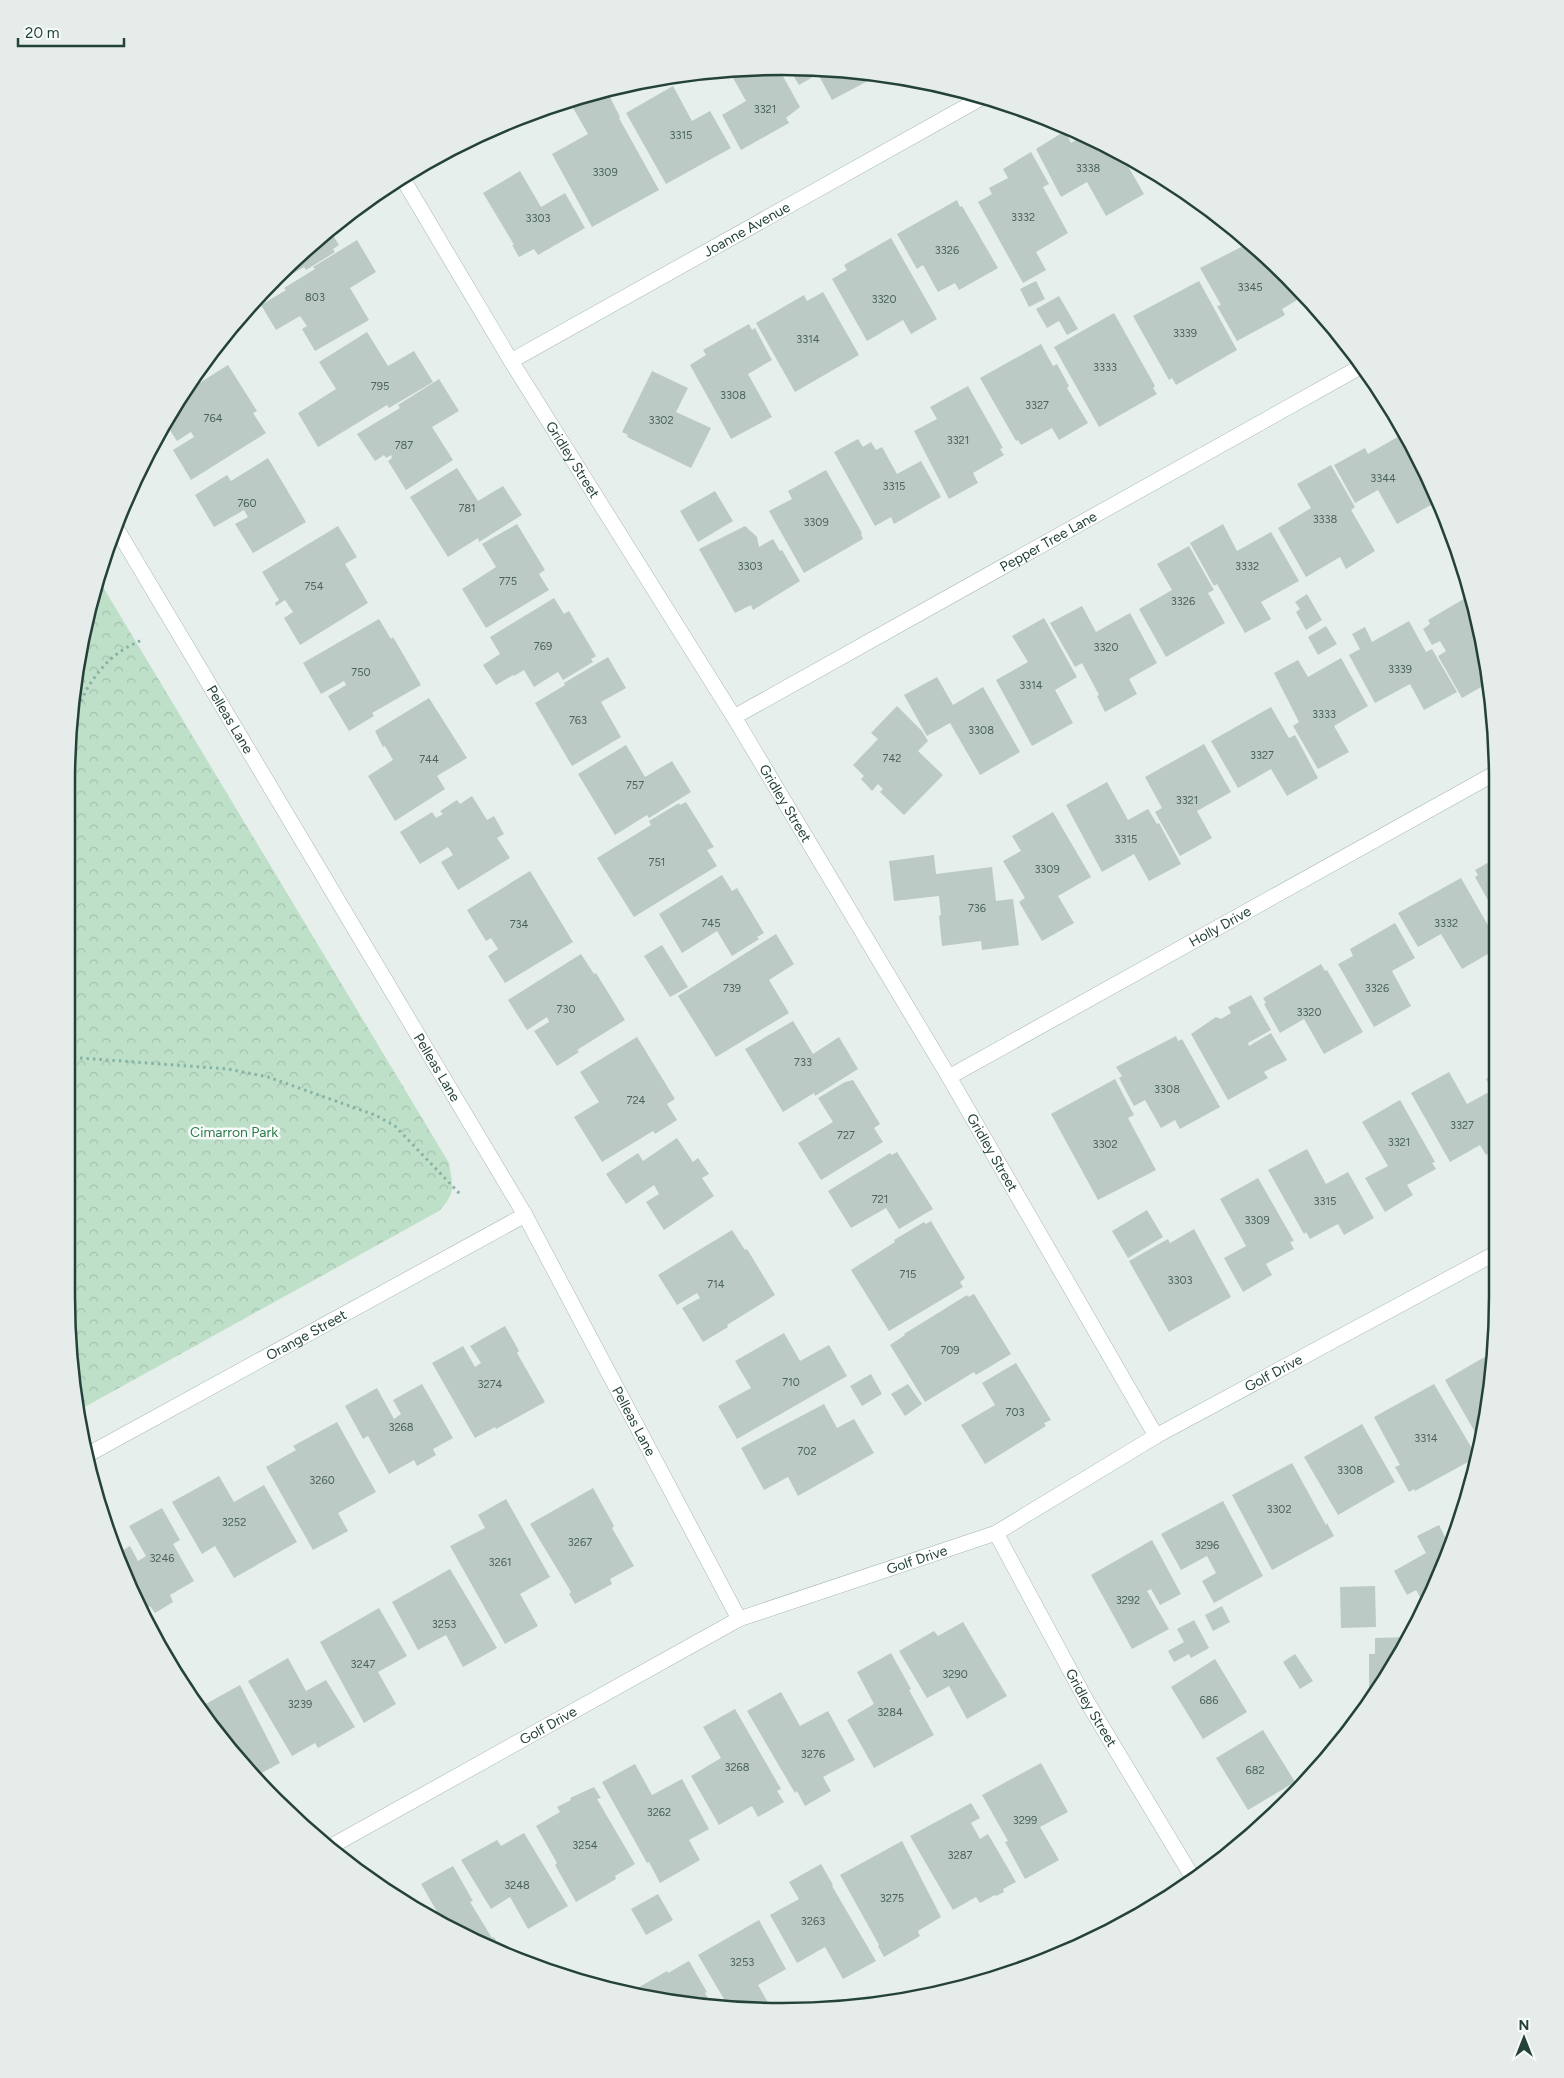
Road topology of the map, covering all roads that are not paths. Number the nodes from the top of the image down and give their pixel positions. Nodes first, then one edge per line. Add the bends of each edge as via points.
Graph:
1 (974, 102) edge
2 (406, 184) edge
3 (511, 361) junction
4 (1356, 369) edge
5 (120, 535) edge
6 (734, 717) junction
7 (1489, 777) edge
8 (948, 1078) junction
9 (524, 1215) junction
10 (1489, 1257) edge
11 (1156, 1436) junction
12 (93, 1452) edge
13 (996, 1533) junction
14 (739, 1619) junction
15 (336, 1844) edge
16 (1190, 1873) edge

1 - 3 street, Joanne Avenue
2 - 3 street, Gridley Street
3 - 6 street, Gridley Street
4 - 6 street, Pepper Tree Lane
5 - 9 street, Pelleas Lane
6 - 8 street, Gridley Street
7 - 8 street, Holly Drive
8 - 11 street, Gridley Street
9 - 12 street, Orange Street
9 - 14 street, Pelleas Lane
10 - 11 street, Golf Drive
11 - 13 street, Golf Drive
13 - 14 street, Golf Drive
13 - 16 street, Gridley Street via 1086,1700
14 - 15 street, Golf Drive

